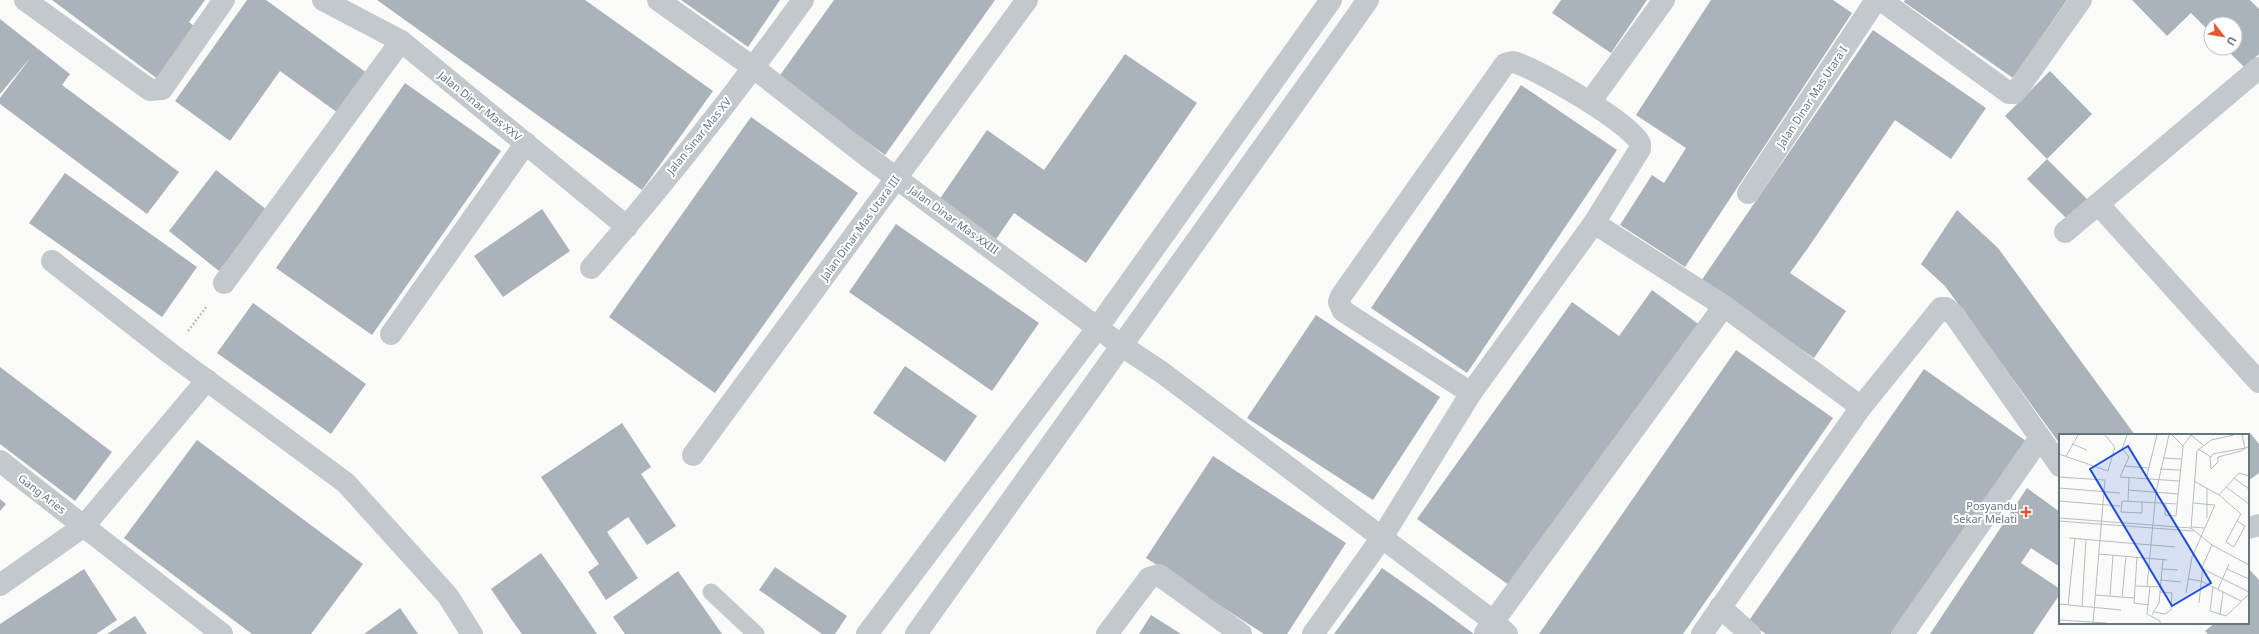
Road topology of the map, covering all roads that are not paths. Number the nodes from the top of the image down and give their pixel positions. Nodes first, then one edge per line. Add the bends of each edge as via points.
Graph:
1 (25, 0) edge
2 (224, 0) edge
3 (323, 0) edge
4 (658, 0) edge
5 (802, 0) edge
6 (1027, 0) edge
7 (1331, 0) edge
8 (1368, 0) edge
9 (1664, 0) edge
10 (1876, 0) edge
11 (1881, 0) edge
12 (2081, 0) edge
13 (402, 41) junction
14 (754, 68) junction
15 (2259, 68) edge
16 (1590, 102) junction
17 (526, 143) junction
18 (896, 178) junction
19 (1748, 193) dead end
20 (2098, 204) junction
21 (1594, 223) junction
22 (626, 227) junction
23 (2065, 232) dead end
24 (52, 261) dead end
25 (591, 268) dead end
26 (224, 283) road end
27 (1724, 306) junction
28 (1098, 327) junction
29 (391, 334) dead end
30 (1122, 346) junction
31 (207, 380) junction
32 (2259, 382) edge
33 (1471, 393) junction
34 (1861, 407) junction
35 (2040, 438) junction
36 (693, 455) dead end
37 (0, 461) edge
38 (2059, 465) edge
39 (84, 526) junction
40 (1381, 539) junction
41 (0, 585) edge
42 (711, 592) dead end
43 (1720, 608) junction
44 (1495, 630) edge
45 (222, 634) edge
46 (472, 634) edge
47 (756, 634) edge
48 (867, 634) edge
49 (916, 634) edge
50 (1107, 634) edge
51 (1241, 634) edge
52 (1313, 634) edge
53 (1702, 634) edge
54 (1750, 634) edge
55 (1903, 634) edge

1 - 2 street via 150,90 159,90
3 - 13 street, Jalan Dinar Mas XXV
4 - 14 street, Jalan Dinar Mas XXIII
5 - 14 street, Jalan Sinar Mas XV
6 - 18 street, Jalan Dinar Mas Utara III
7 - 28 street
8 - 30 street
9 - 16 street
10 - 19 street, Jalan Dinar Mas Utara I
11 - 12 street via 2012,93
13 - 17 street, Jalan Dinar Mas XXV
13 - 26 street
14 - 18 street, Jalan Dinar Mas XXIII
14 - 22 street, Jalan Sinar Mas XV
15 - 20 street
16 - 21 street via 1633,134 1640,144 1640,149
16 - 33 street via 1518,63 1505,64 1341,296 1339,302 1344,311
17 - 22 street, Jalan Dinar Mas XXV
17 - 29 street
18 - 28 street, Jalan Dinar Mas XXIII
18 - 36 street, Jalan Dinar Mas Utara III
20 - 23 street
20 - 32 street
21 - 27 street
21 - 33 street
22 - 25 street, Jalan Sinar Mas XV
24 - 31 street
27 - 34 street
27 - 44 street
28 - 30 street, Jalan Dinar Mas XXIII
28 - 48 street
30 - 40 street, Jalan Dinar Mas XXIII via 1160,371
30 - 49 street
31 - 39 street
31 - 46 street via 346,483 448,596
33 - 40 street
34 - 35 street via 1941,308 1946,308 1955,316
34 - 43 street
35 - 38 street
35 - 55 street
37 - 39 street, Gang Aries
39 - 41 street
39 - 45 street, Gang Aries
40 - 44 street, Jalan Dinar Mas XXIII
40 - 52 street
42 - 47 lane
43 - 53 street
43 - 54 street
50 - 51 street via 1149,578 1159,575

